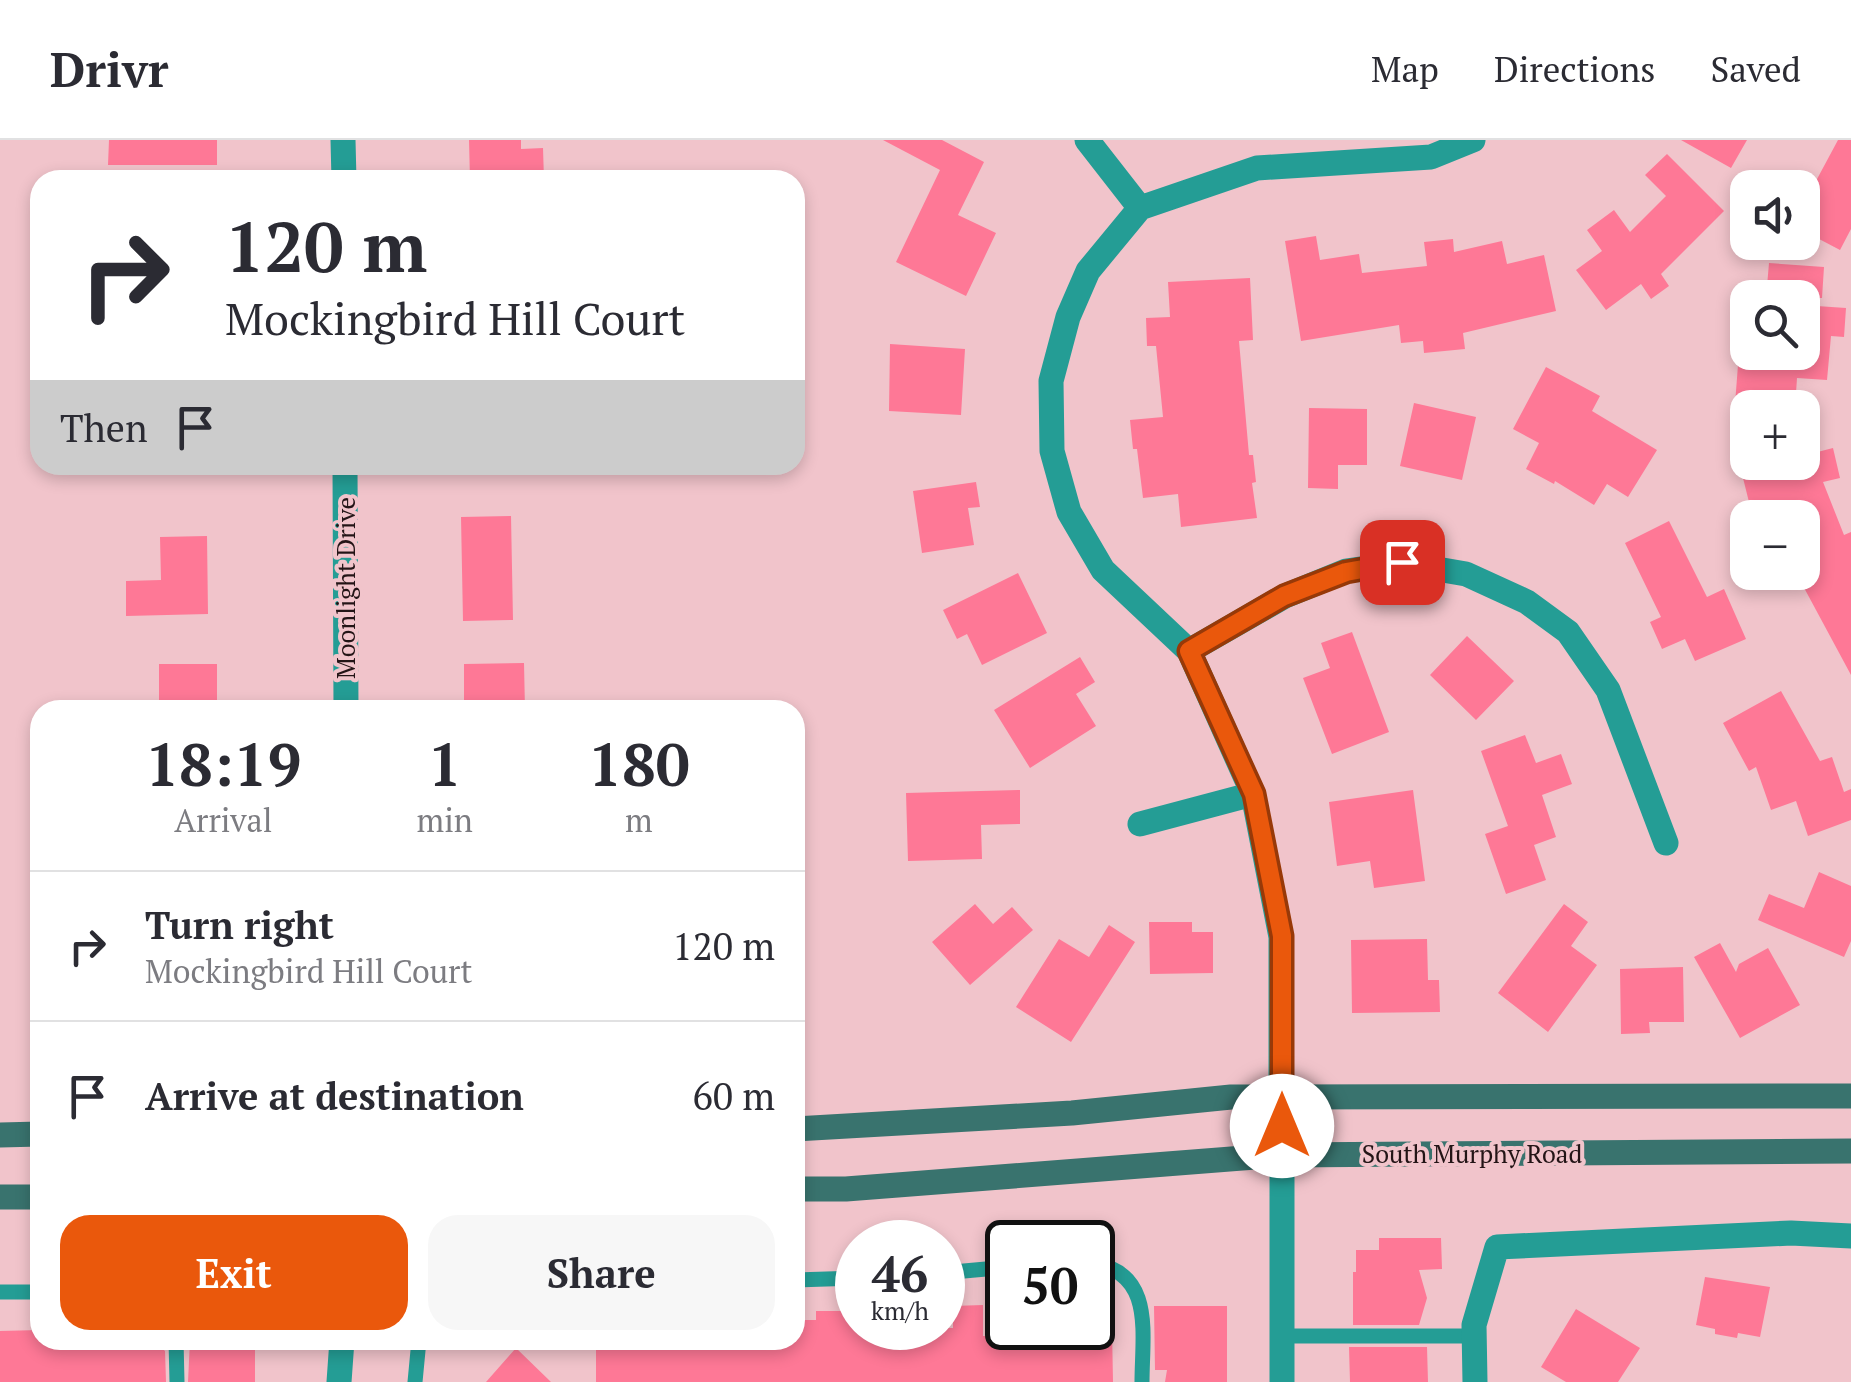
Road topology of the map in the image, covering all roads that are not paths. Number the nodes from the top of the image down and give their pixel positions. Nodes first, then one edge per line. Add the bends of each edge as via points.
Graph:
1 (344, 140) edge
2 (1088, 140) edge
3 (1472, 140) edge
4 (344, 170) edge
5 (1140, 208) junction
6 (345, 475) edge
7 (1189, 651) junction
8 (346, 700) edge
9 (1254, 794) junction
10 (1140, 824) dead end
11 (1666, 843) dead end
12 (1851, 1096) edge
13 (1281, 1097) junction
14 (805, 1128) edge
15 (30, 1134) edge
16 (0, 1135) edge
17 (1851, 1151) edge
18 (1282, 1155) junction
19 (805, 1189) edge
20 (30, 1196) edge
21 (0, 1197) edge
22 (1851, 1236) edge
23 (1115, 1268) edge
24 (835, 1279) edge
25 (805, 1280) edge
26 (0, 1292) edge
27 (30, 1292) edge
28 (1282, 1336) junction
29 (1474, 1336) junction
30 (176, 1350) edge
31 (341, 1350) edge
32 (418, 1350) edge
33 (177, 1382) edge
34 (339, 1382) edge
35 (416, 1382) edge
36 (1142, 1382) edge
37 (1282, 1382) edge
38 (1474, 1382) edge

1 - 4 street
2 - 5 street
3 - 5 street via 1430,157 1257,168
5 - 7 street via 1088,270 1068,317 1051,382 1052,451 1069,512 1103,570
6 - 8 street, Moonlight Drive
7 - 9 street
7 - 11 street via 1284,596 1346,572 1402,562 1466,574 1527,602 1568,632 1608,690
9 - 10 street
9 - 13 street via 1282,936
12 - 13 main road
13 - 14 main road
13 - 18 main road
15 - 16 main road
17 - 18 main road, South Murphy Road
18 - 19 main road, South Murphy Road
18 - 28 street
20 - 21 main road
22 - 29 street via 1497,1247
23 - 36 lane via 1127,1276 1141,1305
24 - 25 lane
26 - 27 lane
28 - 29 lane
28 - 37 street
29 - 38 street
30 - 33 lane
31 - 34 street
32 - 35 lane

